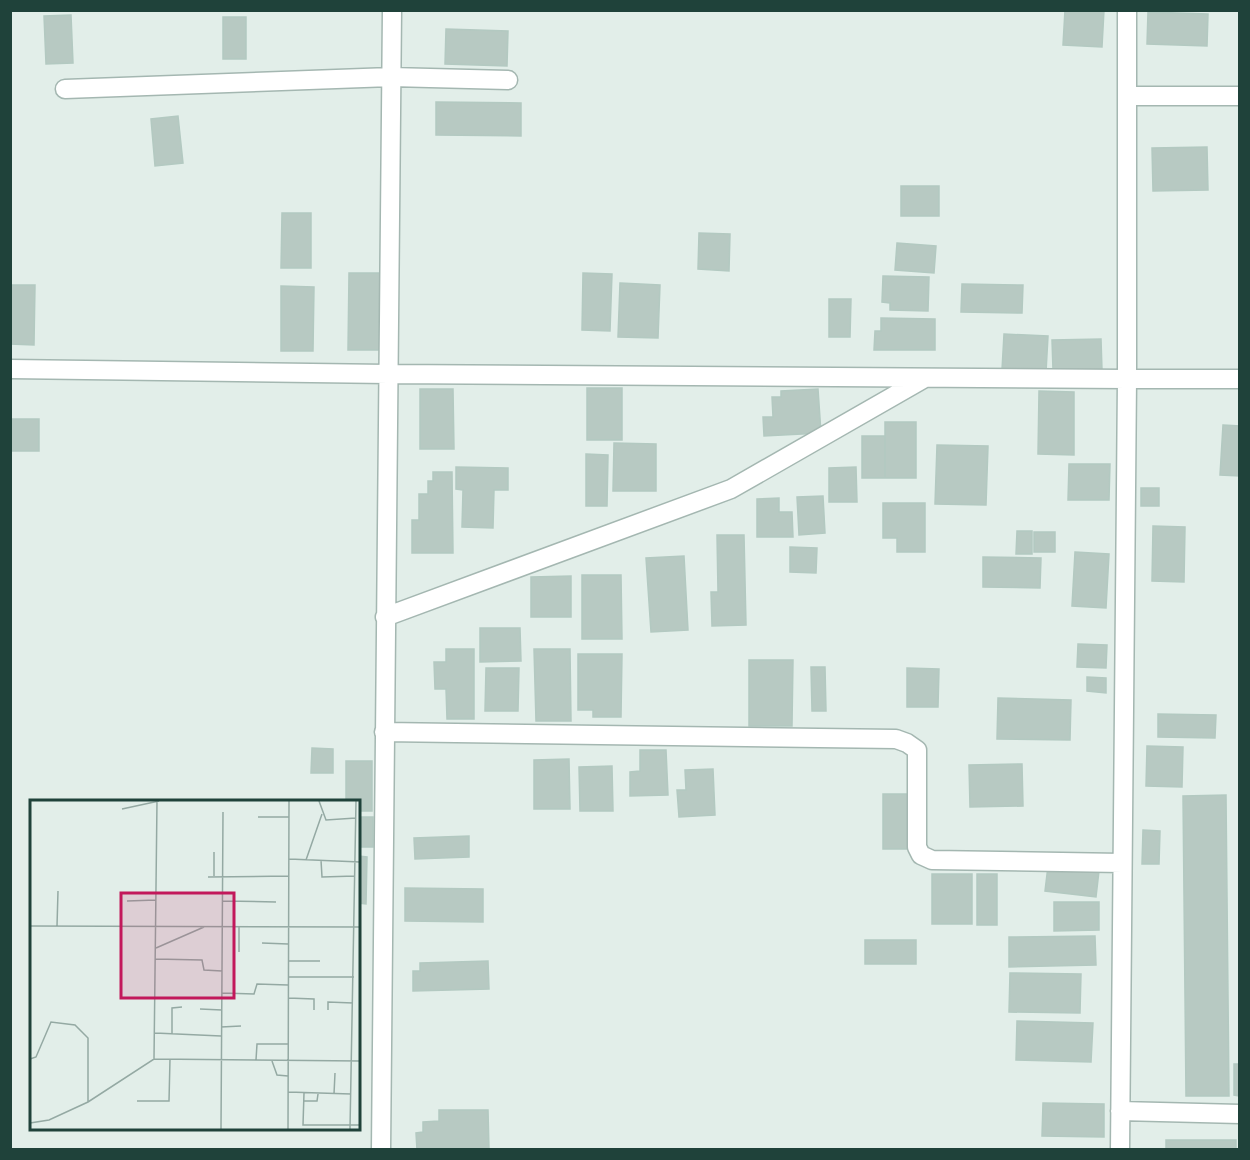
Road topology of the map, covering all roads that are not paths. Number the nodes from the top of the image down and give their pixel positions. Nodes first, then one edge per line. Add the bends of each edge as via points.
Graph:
1 (392, 10) edge
2 (1127, 10) edge
3 (392, 77) junction
4 (508, 80) dead end
5 (65, 89) dead end
6 (1127, 96) junction
7 (1239, 96) edge
8 (10, 369) edge
9 (388, 374) junction
10 (925, 378) junction
11 (1239, 378) edge
12 (1127, 380) junction
13 (385, 617) junction
14 (384, 732) junction
15 (1122, 863) junction
16 (1120, 1111) junction
17 (1239, 1114) edge
18 (381, 1149) edge
19 (1120, 1149) edge

1 - 3 street
2 - 6 street
3 - 4 street
3 - 5 street
3 - 9 street
6 - 7 street
6 - 12 street
8 - 9 street
9 - 10 street
9 - 13 street
10 - 12 street
10 - 13 street via 731,489
11 - 12 street
12 - 15 street
13 - 14 street
14 - 15 street via 896,739 917,750 917,847 921,855 932,860
14 - 18 street
15 - 16 street
16 - 17 street
16 - 19 street

